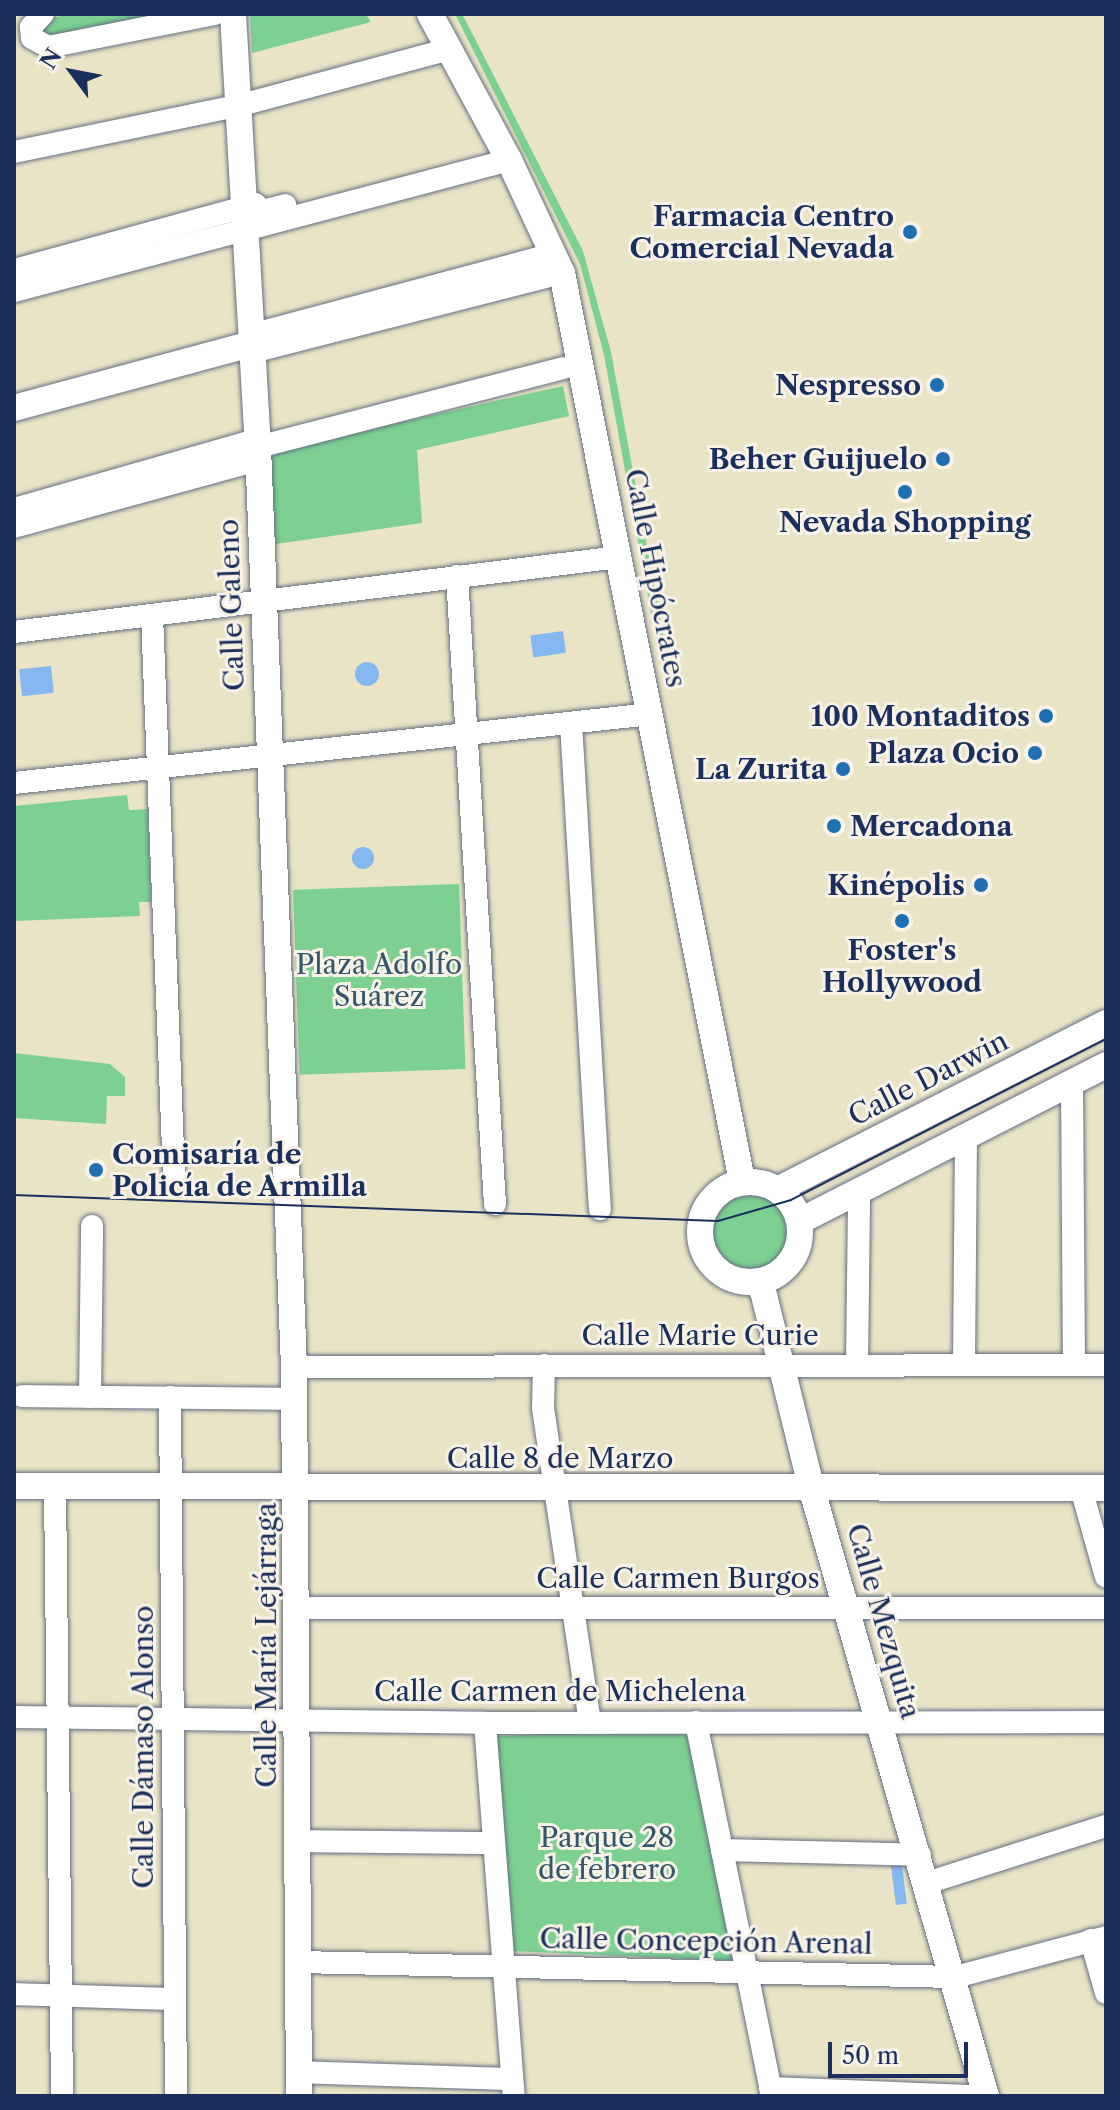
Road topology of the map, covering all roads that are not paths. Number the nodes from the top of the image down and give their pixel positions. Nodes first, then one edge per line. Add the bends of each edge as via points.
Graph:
1 (43, 14) edge
2 (215, 14) edge
3 (233, 14) edge
4 (430, 14) edge
5 (450, 49) junction
6 (241, 105) junction
7 (504, 151) junction
8 (14, 152) edge
9 (245, 217) junction
10 (558, 264) junction
11 (14, 270) edge
12 (14, 291) edge
13 (251, 344) junction
14 (563, 368) dead end
15 (14, 408) edge
16 (258, 449) junction
17 (14, 509) edge
18 (14, 527) edge
19 (619, 557) junction
20 (457, 576) junction
21 (264, 600) junction
22 (152, 615) junction
23 (14, 632) edge
24 (651, 714) junction
25 (571, 723) junction
26 (466, 734) junction
27 (267, 756) junction
28 (158, 768) junction
29 (14, 783) edge
30 (1106, 1023) edge
31 (1106, 1065) edge
32 (1072, 1082) junction
33 (966, 1136) junction
34 (174, 1175) dead end
35 (742, 1181) junction
36 (779, 1189) junction
37 (859, 1190) junction
38 (285, 1195) joint
39 (495, 1204) dead end
40 (600, 1209) dead end
41 (800, 1221) junction
42 (92, 1226) dead end
43 (756, 1282) junction
44 (1074, 1364) junction
45 (544, 1365) junction
46 (857, 1365) junction
47 (964, 1365) junction
48 (1106, 1365) edge
49 (780, 1366) junction
50 (294, 1367) junction
51 (22, 1396) dead end
52 (90, 1397) junction
53 (170, 1397) junction
54 (295, 1399) junction
55 (14, 1486) edge
56 (55, 1486) junction
57 (171, 1487) junction
58 (298, 1488) junction
59 (1094, 1488) edge
60 (554, 1490) junction
61 (812, 1490) junction
62 (1106, 1577) edge
63 (298, 1608) junction
64 (573, 1608) junction
65 (847, 1608) junction
66 (1106, 1608) edge
67 (14, 1717) edge
68 (57, 1717) junction
69 (174, 1718) junction
70 (298, 1720) junction
71 (880, 1721) junction
72 (696, 1722) junction
73 (1106, 1722) edge
74 (485, 1723) junction
75 (590, 1723) junction
76 (1106, 1826) edge
77 (299, 1841) junction
78 (494, 1843) junction
79 (722, 1850) junction
80 (920, 1855) junction
81 (927, 1883) junction
82 (1098, 1938) edge
83 (299, 1962) junction
84 (504, 1967) junction
85 (747, 1971) junction
86 (955, 1977) junction
87 (1106, 1993) edge
88 (14, 1994) edge
89 (60, 1995) junction
90 (175, 1999) junction
91 (299, 2084) edge
92 (513, 2088) edge
93 (771, 2092) edge
94 (62, 2096) edge
95 (176, 2096) edge
96 (970, 2096) edge
97 (986, 2096) edge

1 - 2 street via 31,27 32,38 48,47
3 - 6 street, Calle Galeno
4 - 5 street, Calle Hipócrates
5 - 6 street
5 - 7 street, Calle Hipócrates
6 - 8 street
6 - 9 street, Calle Galeno
7 - 9 street
7 - 10 street, Calle Hipócrates
9 - 11 street
9 - 12 street
9 - 13 street, Calle Galeno
10 - 13 street
10 - 19 street, Calle Hipócrates
13 - 15 street
13 - 16 street, Calle Galeno
14 - 16 street
16 - 17 street
16 - 18 street
16 - 21 street, Calle Galeno
19 - 20 street
19 - 24 street, Calle Hipócrates
20 - 21 street
20 - 26 street
21 - 22 street
21 - 27 street, Calle Galeno
22 - 23 street
22 - 28 street
24 - 25 street
24 - 35 street, Calle Hipócrates
25 - 26 street
25 - 40 street
26 - 27 street
26 - 39 street
27 - 28 street
27 - 38 street, Calle Galeno
28 - 29 street
28 - 34 street
30 - 36 street, Calle Darwin
31 - 32 street
32 - 33 street
32 - 44 street
33 - 37 street
33 - 47 street
35 - 36 street
35 - 43 street via 725,1188 704,1210 701,1245 726,1276
36 - 41 street
37 - 41 street
37 - 46 street
38 - 50 street, Calle María Lejárraga
41 - 43 street via 801,1238 786,1268
42 - 52 street
43 - 49 street, Calle Mezquita via 763,1291
44 - 47 street, Calle Marie Curie
44 - 48 street, Calle Marie Curie
45 - 49 street, Calle Marie Curie
45 - 50 street, Calle Marie Curie
45 - 60 street via 543,1408
46 - 47 street, Calle Marie Curie
46 - 49 street, Calle Marie Curie
49 - 61 street, Calle Mezquita
50 - 54 street, Calle María Lejárraga
51 - 52 street
52 - 53 street
53 - 54 street
53 - 57 street, Calle Dámaso Alonso
54 - 58 street, Calle María Lejárraga
55 - 56 street, Calle 8 de Marzo
56 - 57 street, Calle 8 de Marzo
56 - 68 street
57 - 58 street, Calle 8 de Marzo
57 - 69 street, Calle Dámaso Alonso
58 - 60 street, Calle 8 de Marzo
58 - 63 street, Calle María Lejárraga
59 - 61 street, Calle 8 de Marzo
59 - 62 street
60 - 61 street, Calle 8 de Marzo
60 - 64 street
61 - 65 street, Calle Mezquita
63 - 64 street, Calle Carmen Burgos
63 - 70 street, Calle María Lejárraga
64 - 65 street, Calle Carmen Burgos
64 - 75 street
65 - 66 street, Calle Carmen Burgos
65 - 71 street, Calle Mezquita
67 - 68 street, Calle Carmen de Michelena
68 - 69 street, Calle Carmen de Michelena
68 - 89 street
69 - 70 street, Calle Carmen de Michelena
69 - 90 street, Calle Dámaso Alonso
70 - 74 street, Calle Carmen de Michelena
70 - 77 street, Calle María Lejárraga
71 - 72 street, Calle Carmen de Michelena
71 - 73 street, Calle Carmen de Michelena
71 - 80 street, Calle Mezquita
72 - 75 street, Calle Carmen de Michelena
72 - 79 street
74 - 75 street, Calle Carmen de Michelena
74 - 78 street
76 - 81 street
77 - 78 street
77 - 83 street, Calle María Lejárraga
78 - 84 street
79 - 80 street
79 - 85 street
80 - 81 street, Calle Mezquita
81 - 86 street, Calle Mezquita
82 - 86 street, Calle Concepción Arenal
82 - 87 street
83 - 84 street, Calle Concepción Arenal
83 - 91 street, Calle María Lejárraga
84 - 85 street, Calle Concepción Arenal
84 - 92 street
85 - 86 street, Calle Concepción Arenal
85 - 93 street
86 - 97 street, Calle Mezquita
88 - 89 street
89 - 90 street
89 - 94 street
90 - 95 street, Calle Dámaso Alonso
91 - 92 street
93 - 96 street

